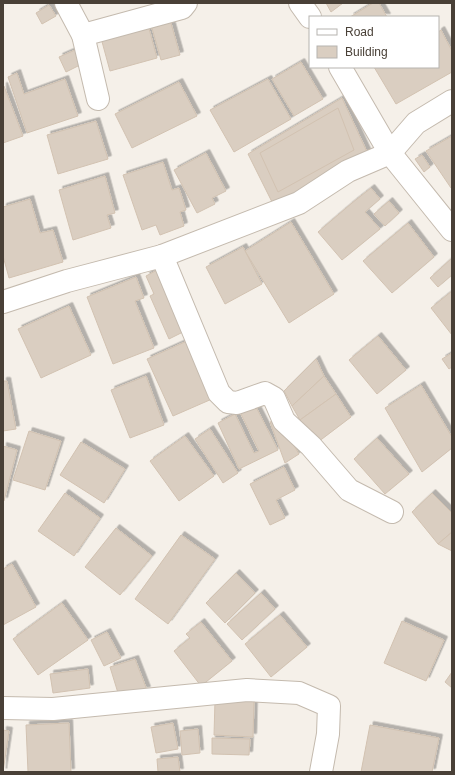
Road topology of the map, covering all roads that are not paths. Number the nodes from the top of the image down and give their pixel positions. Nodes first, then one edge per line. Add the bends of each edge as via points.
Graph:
1 (66, 3) edge
2 (186, 3) edge
3 (300, 3) edge
4 (309, 16) edge
5 (83, 35) junction
6 (341, 68) edge
7 (98, 99) dead end
8 (452, 101) edge
9 (390, 153) junction
10 (452, 230) edge
11 (162, 256) junction
12 (3, 302) edge
13 (392, 512) dead end
14 (3, 708) edge
15 (321, 772) edge

1 - 5 street
2 - 5 street via 182,8
3 - 4 street
5 - 7 street
6 - 9 street
8 - 9 street via 416,123
9 - 10 street
9 - 11 street via 348,172 299,203
11 - 12 street
11 - 13 street via 219,392 228,402 237,403 265,393 274,398 284,421 311,446 349,490
14 - 15 street via 53,709 247,690 299,693 329,706 328,734

